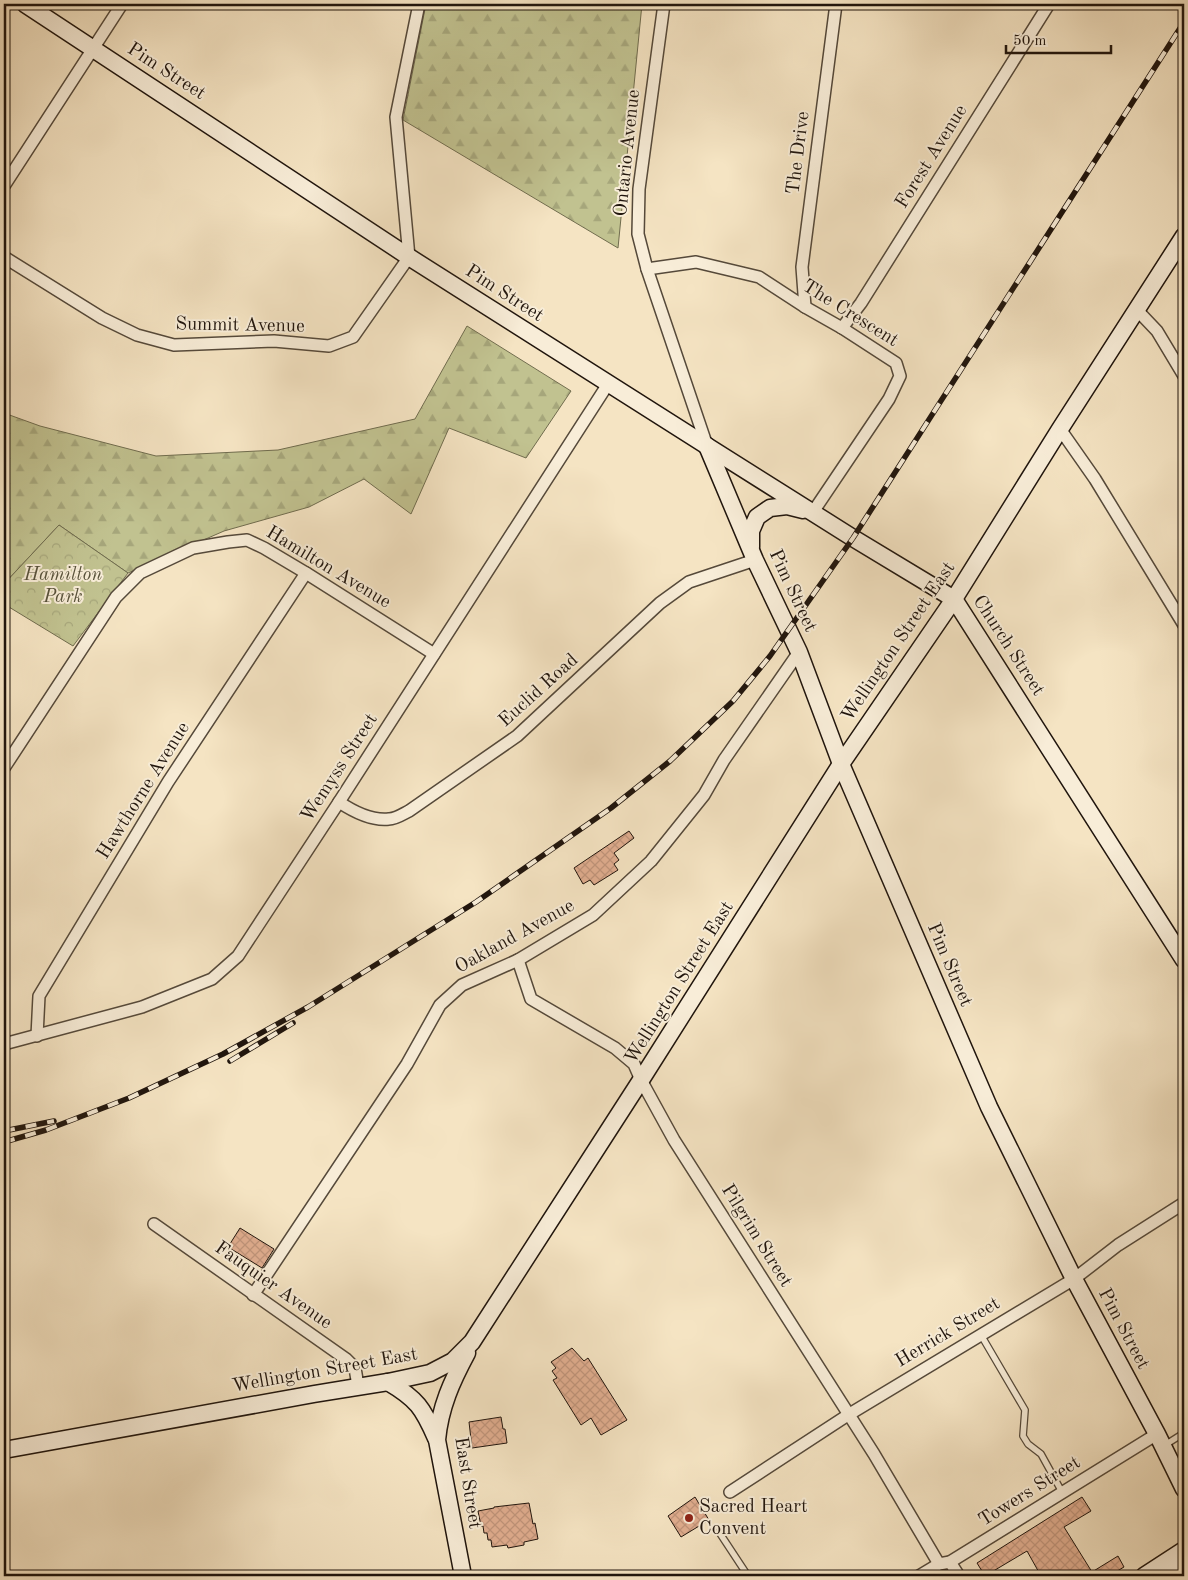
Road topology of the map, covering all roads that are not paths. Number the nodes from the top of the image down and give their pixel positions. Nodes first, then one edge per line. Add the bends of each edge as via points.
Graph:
1 (25, 4) edge
2 (122, 4) edge
3 (664, 4) edge
4 (836, 4) edge
5 (1049, 4) edge
6 (416, 5) edge
7 (92, 48) junction
8 (4, 186) edge
9 (1184, 236) edge
10 (4, 257) edge
11 (409, 257) junction
12 (647, 269) junction
13 (805, 307) junction
14 (1137, 310) junction
15 (842, 328) junction
16 (1184, 376) edge
17 (608, 384) junction
18 (1060, 429) junction
19 (707, 446) junction
20 (812, 512) junction
21 (753, 554) junction
22 (306, 573) junction
23 (954, 599) junction
24 (1184, 625) edge
25 (799, 652) junction
26 (434, 654) junction
27 (842, 764) junction
28 (4, 768) edge
29 (339, 802) junction
30 (518, 960) junction
31 (1184, 960) edge
32 (37, 1036) junction
33 (4, 1044) edge
34 (641, 1080) junction
35 (1184, 1203) edge
36 (154, 1224) dead end
37 (1074, 1279) junction
38 (253, 1295) junction
39 (980, 1334) junction
40 (472, 1342) junction
41 (388, 1382) junction
42 (358, 1386) junction
43 (848, 1415) junction
44 (1184, 1432) edge
45 (437, 1440) junction
46 (1160, 1440) junction
47 (4, 1450) edge
48 (1184, 1489) edge
49 (730, 1492) dead end
50 (1062, 1492) junction
51 (719, 1532) dead end
52 (1184, 1543) edge
53 (1184, 1550) edge
54 (944, 1563) junction
55 (1162, 1565) junction
56 (1184, 1569) edge
57 (462, 1576) edge
58 (748, 1576) edge
59 (919, 1576) edge
60 (958, 1576) edge
61 (1144, 1576) edge

1 - 7 main road, Pim Street
2 - 7 street
3 - 12 street, Ontario Avenue via 639,189 638,234
4 - 13 street, The Drive via 802,267
5 - 15 street, Forest Avenue via 861,303
6 - 11 street via 396,117
7 - 8 street
7 - 11 main road, Pim Street
9 - 14 main road, Wellington Street East
10 - 11 street, Summit Avenue via 102,318 137,335 174,345 274,341 329,346 353,337
11 - 17 main road, Pim Street
12 - 13 street, The Crescent via 696,262 759,277
12 - 19 street, Ontario Avenue
13 - 15 street, The Crescent
14 - 16 street via 1157,331
14 - 18 main road, Wellington Street East
15 - 20 street, The Crescent via 896,363 900,376 889,399
17 - 19 main road, Pim Street
17 - 26 street, Wemyss Street
18 - 23 main road, Wellington Street East
18 - 24 street
19 - 20 main road, Church Street
19 - 21 main road, Pim Street
20 - 21 main road via 787,506 770,508 757,517 751,531
20 - 23 main road, Church Street
21 - 25 main road, Pim Street
21 - 29 street, Euclid Road via 689,582 660,603 517,736 409,812 390,819 370,817
22 - 26 street, Hamilton Avenue
22 - 28 street, Hamilton Avenue via 247,540 193,548 140,573 116,597
22 - 32 street, Hawthorne Avenue via 168,782 39,996
23 - 27 main road, Wellington Street East
23 - 31 main road, Church Street
25 - 27 main road, Pim Street
25 - 30 street, Oakland Avenue via 724,760 704,795 651,861 593,914
26 - 29 street, Wemyss Street
27 - 34 main road, Wellington Street East
27 - 37 main road, Pim Street via 988,1107
29 - 32 street, Wemyss Street via 238,956 212,979 142,1007
30 - 34 street, Pilgrim Street via 531,1000 615,1048 634,1064
30 - 38 street, Oakland Avenue via 462,985 440,1005 407,1064
32 - 33 street, Wemyss Street
34 - 40 main road, Wellington Street East
34 - 43 street, Pilgrim Street via 674,1140
35 - 37 street, Herrick Street via 1118,1245
36 - 38 street, Fauquier Avenue
37 - 39 street, Herrick Street
37 - 46 main road, Pim Street
38 - 42 street, Fauquier Avenue via 346,1358 355,1368
39 - 43 street, Herrick Street
39 - 50 lane via 1025,1410 1023,1436 1041,1454
40 - 41 main road, Wellington Street East via 453,1361 430,1373
40 - 45 main road, East Street via 448,1390
41 - 42 main road, Wellington Street East
41 - 45 main road via 418,1405
42 - 47 main road, Wellington Street East
43 - 49 street, Herrick Street
43 - 54 street, Pilgrim Street
44 - 46 lane
45 - 57 main road, East Street
46 - 48 main road, Pim Street
46 - 50 street, Towers Street
50 - 54 street, Towers Street
51 - 58 lane
52 - 55 main road
53 - 55 main road
54 - 59 street, Towers Street
54 - 60 street, Pilgrim Street
55 - 56 main road
55 - 61 main road

